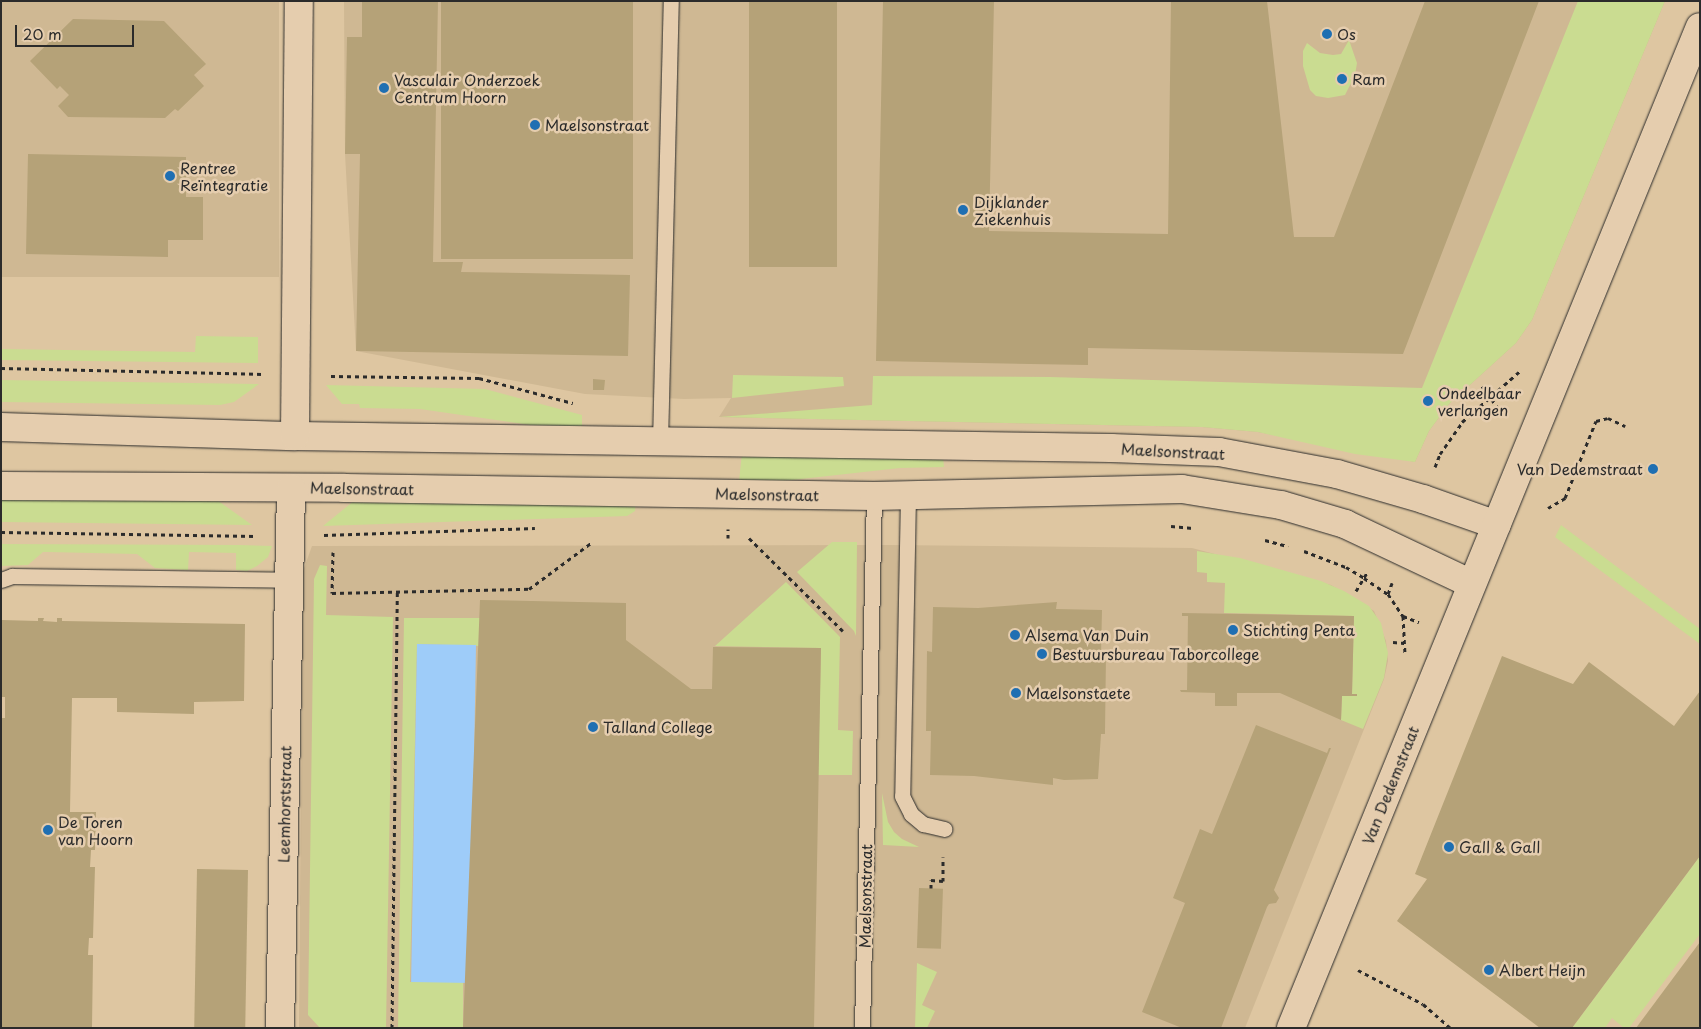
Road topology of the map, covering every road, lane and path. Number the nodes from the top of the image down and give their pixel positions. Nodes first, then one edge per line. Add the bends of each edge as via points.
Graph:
1 (299, 1) edge
2 (671, 1) edge
3 (1700, 27) edge
4 (1525, 367) dead end
5 (1625, 426) dead end
6 (1, 427) edge
7 (295, 436) junction
8 (660, 442) junction
9 (1, 486) edge
10 (291, 488) junction
11 (908, 495) junction
12 (874, 496) junction
13 (1424, 499) junction
14 (1548, 508) dead end
15 (1497, 525) junction
16 (1168, 526) dead end
17 (538, 528) dead end
18 (1202, 530) dead end
19 (1, 532) edge
20 (289, 536) junction
21 (749, 538) dead end
22 (1258, 538) dead end
23 (591, 543) dead end
24 (1293, 548) dead end
25 (1302, 550) dead end
26 (1404, 550) junction
27 (332, 552) dead end
28 (1, 580) edge
29 (289, 580) junction
30 (1472, 584) junction
31 (397, 592) junction
32 (1388, 594) junction
33 (1450, 634) junction
34 (870, 647) junction
35 (944, 829) joint
36 (931, 888) dead end
37 (1358, 970) dead end
38 (280, 1028) edge
39 (392, 1028) edge
40 (862, 1028) edge
41 (1291, 1028) edge
42 (1451, 1028) edge

1 - 7 street
2 - 8 lane
3 - 15 street, Van Dedemstraat
4 - 13 path via 1462,422 1440,454
5 - 14 path via 1608,418 1596,422 1565,498
6 - 7 street, Maelsonstraat
7 - 8 street, Maelsonstraat
8 - 13 street, Maelsonstraat via 1219,452 1337,474
9 - 10 street, Maelsonstraat
10 - 12 street, Maelsonstraat
10 - 20 street, Leemhorststraat
11 - 12 street, Maelsonstraat
11 - 26 street, Maelsonstraat via 1182,489 1281,505 1346,524
11 - 35 lane via 902,796 911,814 923,824
12 - 34 lane, Maelsonstraat
13 - 15 street, Maelsonstraat
15 - 30 street, Van Dedemstraat
16 - 18 path
17 - 20 path
19 - 20 path
20 - 29 street, Leemhorststraat
21 - 34 path via 849,637 848,646
22 - 24 path
23 - 31 path via 529,589
25 - 32 path via 1346,567
26 - 30 street, Maelsonstraat
26 - 32 path
27 - 31 path via 332,593
28 - 29 lane via 12,576
29 - 38 street, Leemhorststraat
30 - 33 street, Van Dedemstraat
31 - 39 path
32 - 33 path via 1403,616
33 - 41 street, Van Dedemstraat
34 - 40 lane, Maelsonstraat
35 - 36 path via 943,881 931,880
37 - 42 path via 1423,1004

